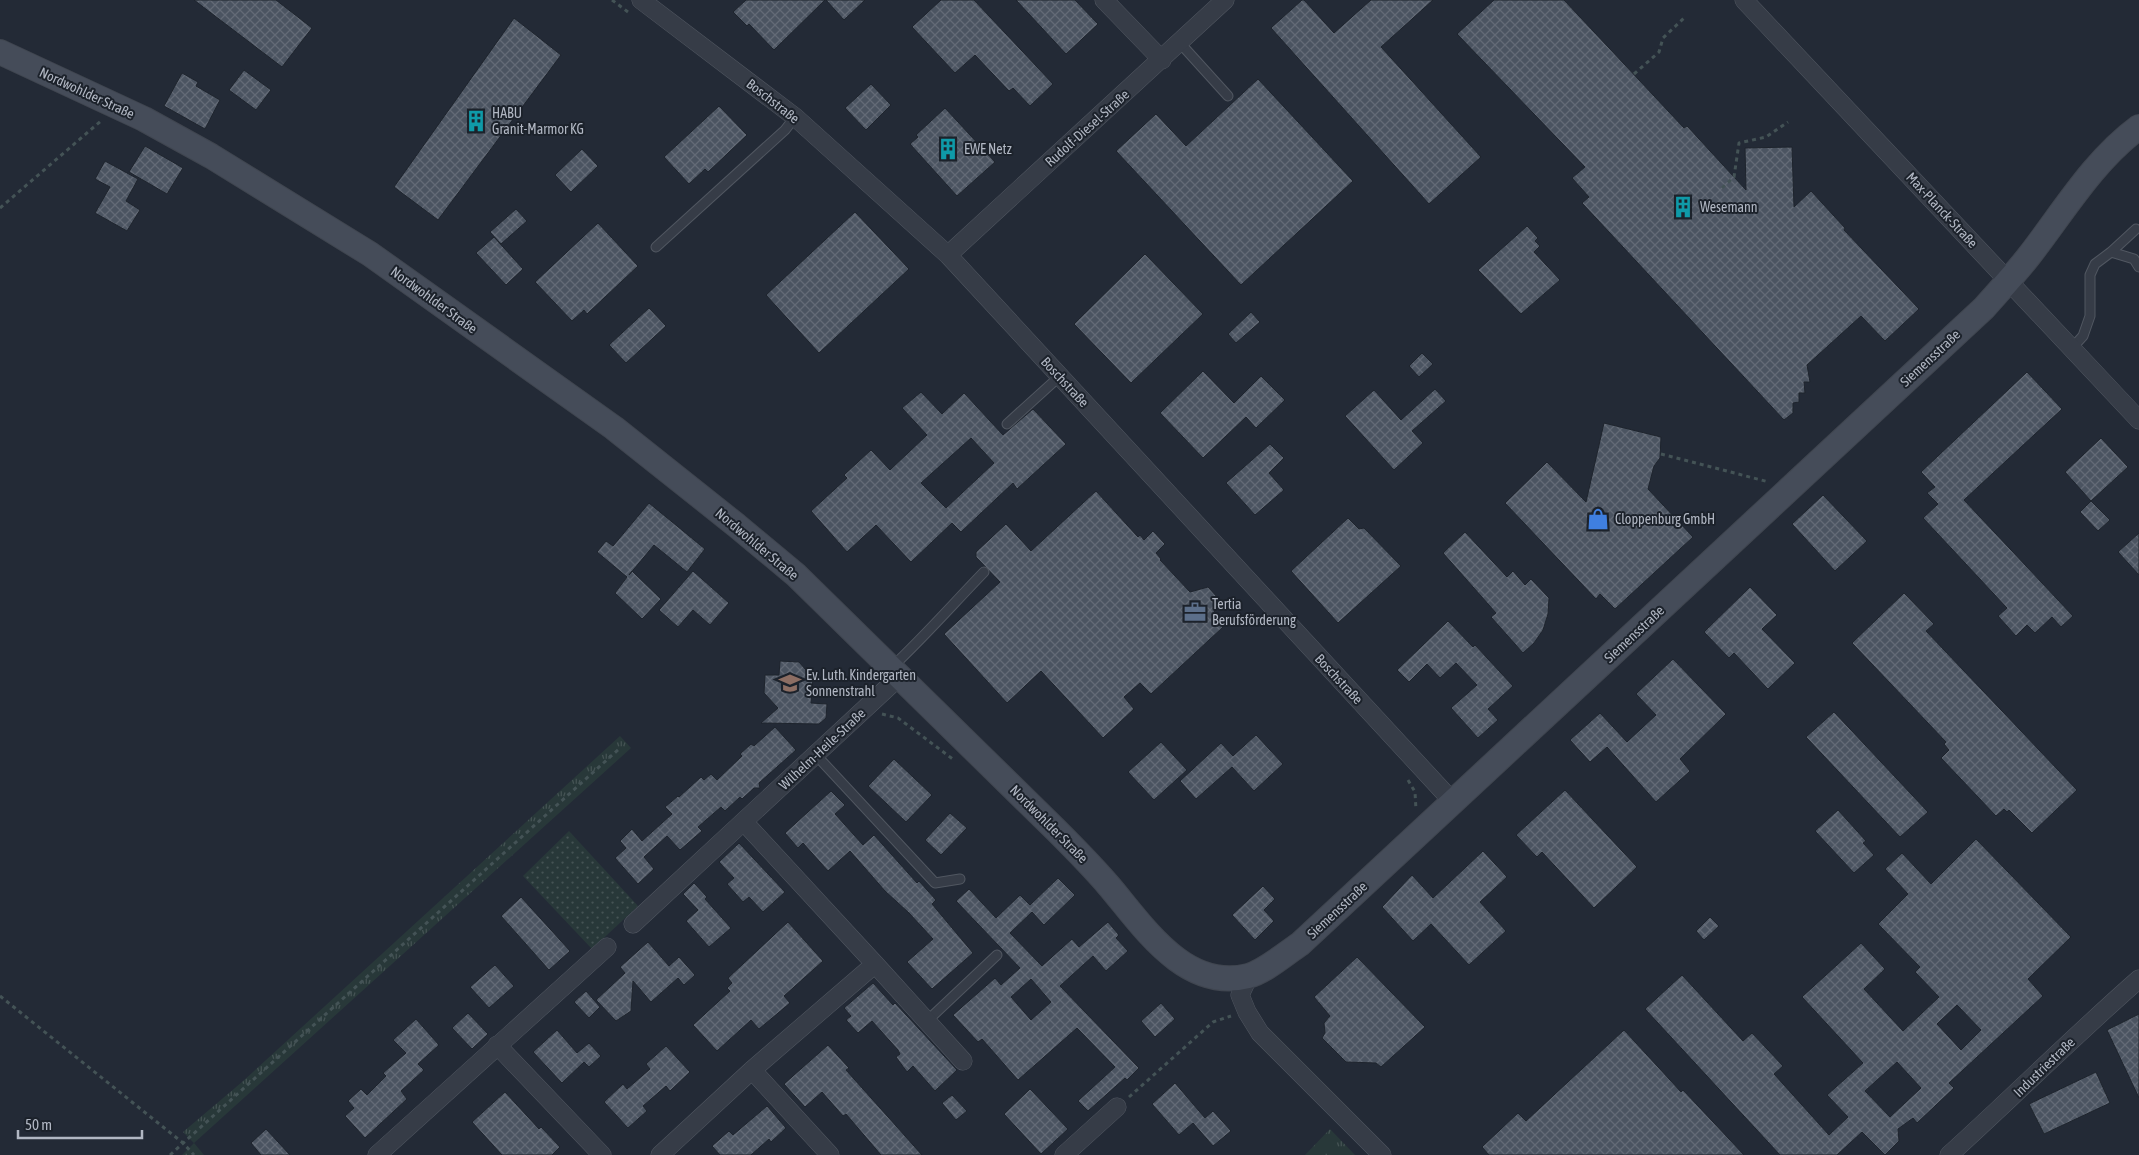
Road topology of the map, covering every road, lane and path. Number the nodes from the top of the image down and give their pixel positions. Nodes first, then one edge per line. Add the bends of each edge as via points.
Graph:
1 (641, 0) edge
2 (1104, 0) edge
3 (1225, 0) edge
4 (1744, 0) edge
5 (1685, 17) dead end
6 (1180, 42) junction
7 (0, 52) edge
8 (1162, 60) junction
9 (1634, 74) dead end
10 (1228, 96) dead end
11 (118, 107) junction
12 (795, 117) junction
13 (1788, 122) dead end
14 (2139, 127) edge
15 (1722, 188) dead end
16 (0, 208) edge
17 (2136, 229) dead end
18 (656, 247) dead end
19 (2111, 252) junction
20 (948, 255) junction
21 (2139, 267) edge
22 (2008, 281) junction
23 (2072, 348) junction
24 (1060, 376) junction
25 (2139, 420) edge
26 (1007, 424) dead end
27 (1661, 454) dead end
28 (1782, 496) junction
29 (984, 572) dead end
30 (895, 673) junction
31 (620, 748) dead end
32 (816, 755) junction
33 (1453, 802) junction
34 (744, 822) junction
35 (960, 880) dead end
36 (633, 924) dead end
37 (607, 947) dead end
38 (997, 955) dead end
39 (875, 964) junction
40 (1249, 976) junction
41 (2139, 979) edge
42 (0, 996) edge
43 (1247, 1012) junction
44 (926, 1021) junction
45 (497, 1045) junction
46 (963, 1061) dead end
47 (752, 1070) junction
48 (1118, 1107) joint
49 (183, 1143) junction
50 (170, 1155) edge
51 (194, 1155) edge
52 (377, 1155) edge
53 (602, 1155) edge
54 (660, 1155) edge
55 (830, 1155) edge
56 (1064, 1155) edge
57 (1382, 1155) edge
58 (1949, 1155) edge

1 - 12 street, Boschstraße
2 - 8 street
3 - 6 street, Rudolf-Diesel-Straße
4 - 22 street, Max-Planck-Straße
5 - 9 path via 1663,38 1660,52
6 - 8 street, Rudolf-Diesel-Straße
6 - 10 lane
7 - 11 main road, Nordwohlder Straße
8 - 20 street, Rudolf-Diesel-Straße
11 - 16 path
11 - 30 main road, Nordwohlder Straße via 210,156 370,254 614,428 796,575
12 - 18 lane via 785,130
12 - 20 street, Boschstraße
13 - 15 path via 1766,137 1739,143 1734,177
14 - 22 main road, Siemensstraße via 2097,165
17 - 19 lane
19 - 21 lane via 2134,259
19 - 23 lane via 2095,264 2090,275 2090,316 2083,336
20 - 24 street, Boschstraße
22 - 23 street, Max-Planck-Straße
22 - 28 main road, Siemensstraße via 1984,308
23 - 25 street, Max-Planck-Straße
24 - 26 lane
24 - 33 street, Boschstraße
27 - 28 path via 1769,482
28 - 33 main road, Siemensstraße
29 - 30 lane via 932,626
30 - 32 street, Wilhelm-Heile-Straße
30 - 40 main road, Nordwohlder Straße via 1095,870 1167,954 1194,971 1216,977
31 - 49 path
32 - 34 street, Wilhelm-Heile-Straße
32 - 35 lane via 935,883
33 - 40 main road, Siemensstraße via 1300,944
34 - 36 street, Wilhelm-Heile-Straße
34 - 39 street
37 - 45 street
38 - 44 lane
39 - 44 street
39 - 47 street
40 - 43 street via 1240,995
41 - 58 street, Industriestraße
42 - 49 path
43 - 48 path via 1213,1022
43 - 57 street via 1260,1033
44 - 46 street
45 - 52 street
45 - 53 street
47 - 54 street
47 - 55 street
48 - 56 street
49 - 50 path
49 - 51 path

